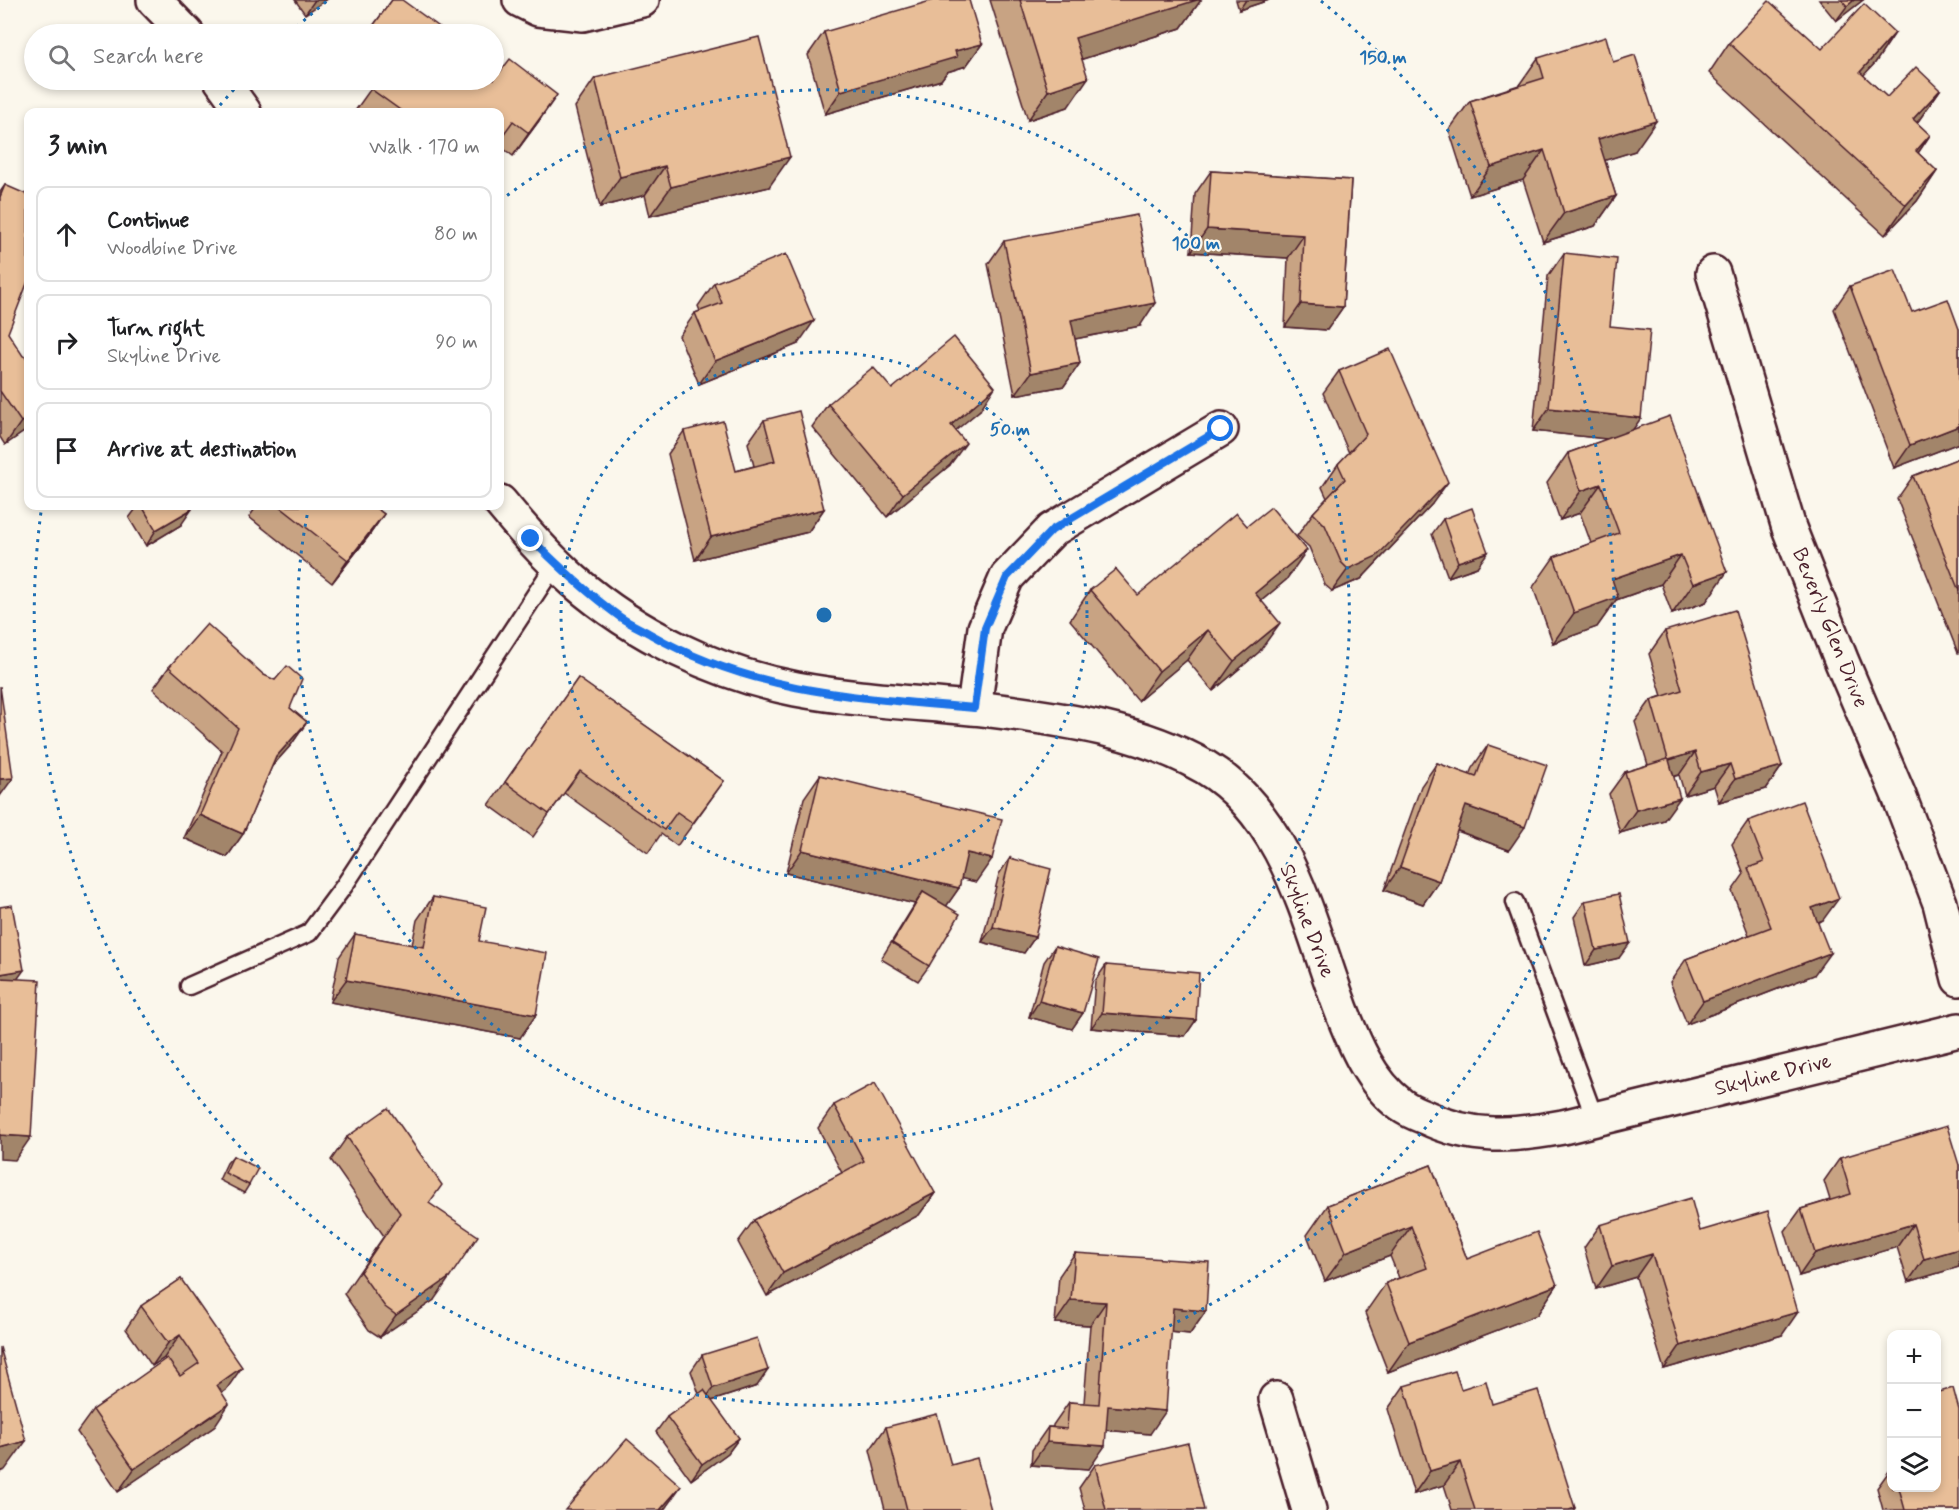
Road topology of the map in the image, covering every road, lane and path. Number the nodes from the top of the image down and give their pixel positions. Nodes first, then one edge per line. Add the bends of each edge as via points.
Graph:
1 (154, 0) edge
2 (520, 0) edge
3 (642, 0) edge
4 (177, 24) edge
5 (228, 90) edge
6 (241, 108) edge
7 (1713, 273) dead end
8 (1221, 429) dead end
9 (504, 507) edge
10 (556, 563) junction
11 (974, 708) junction
12 (1515, 902) dead end
13 (1959, 978) edge
14 (189, 986) dead end
15 (1959, 1030) edge
16 (1595, 1119) junction
17 (1276, 1399) dead end
18 (1309, 1510) edge

1 - 4 street
2 - 3 street via 538,9 583,15
5 - 6 street
7 - 13 street, Beverly Glen Drive via 1789,528 1936,892
8 - 11 street via 1052,530 1007,577 985,628
9 - 10 street, Skyline Drive
10 - 11 street, Skyline Drive via 622,618 676,649 731,671 862,699
10 - 14 lane via 344,886 309,933
11 - 16 street, Skyline Drive via 1050,717 1163,747 1206,768 1238,793 1267,829 1294,877 1354,1041 1376,1080 1401,1106 1437,1123 1477,1133 1520,1135
12 - 16 lane
15 - 16 street, Skyline Drive
17 - 18 street

